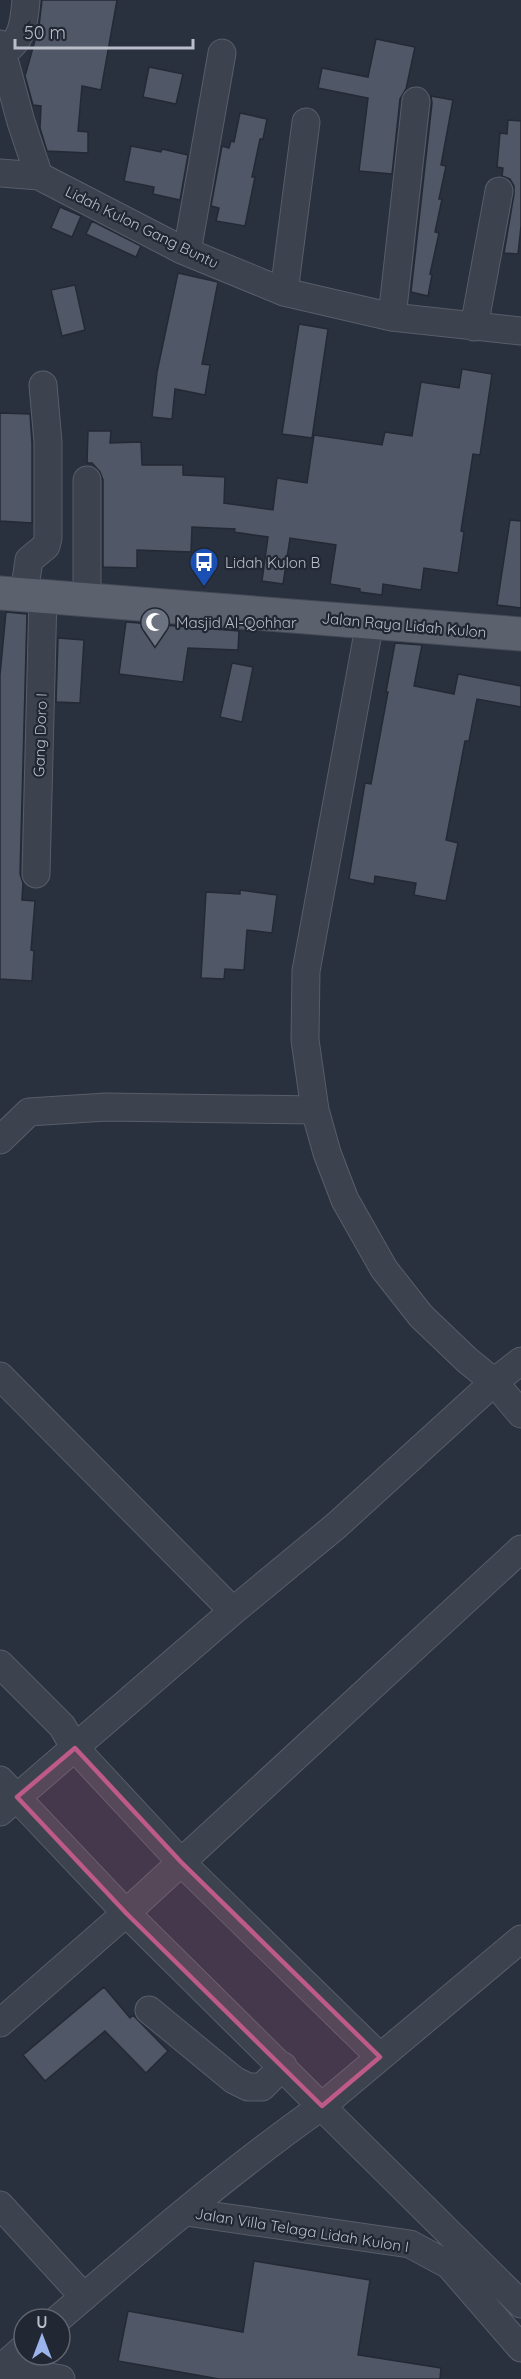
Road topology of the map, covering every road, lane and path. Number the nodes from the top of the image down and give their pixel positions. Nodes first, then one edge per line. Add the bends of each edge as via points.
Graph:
1 (26, 0) edge
2 (1, 48) edge
3 (222, 53) dead end
4 (416, 101) dead end
5 (306, 123) dead end
6 (0, 173) edge
7 (39, 176) junction
8 (499, 191) dead end
9 (187, 252) junction
10 (284, 292) junction
11 (392, 317) junction
12 (474, 327) junction
13 (521, 331) edge
14 (43, 385) dead end
15 (87, 480) dead end
16 (23, 594) edge
17 (87, 600) junction
18 (370, 622) junction
19 (521, 634) edge
20 (36, 874) dead end
21 (315, 1110) junction
22 (0, 1140) edge
23 (521, 1361) edge
24 (0, 1376) edge
25 (494, 1382) junction
26 (521, 1414) edge
27 (521, 1549) edge
28 (233, 1611) junction
29 (0, 1664) edge
30 (75, 1748) junction
31 (6, 1796) edge
32 (181, 1863) junction
33 (126, 1913) junction
34 (521, 1939) edge
35 (149, 2010) dead end
36 (0, 2024) edge
37 (380, 2057) junction
38 (283, 2066) junction
39 (322, 2106) junction
40 (0, 2205) edge
41 (186, 2212) junction
42 (84, 2297) junction
43 (521, 2304) edge
44 (72, 2307) edge
45 (521, 2348) edge
46 (1, 2368) edge
47 (62, 2379) edge

1 - 2 street via 19,37 12,47
2 - 7 street
3 - 9 street
4 - 11 street
5 - 10 street
6 - 7 street
7 - 9 street, Lidah Kulon Gang Buntu
8 - 12 street
9 - 10 street, Lidah Kulon Gang Buntu
10 - 11 street, Lidah Kulon Gang Buntu
11 - 12 street, Lidah Kulon Gang Buntu
12 - 13 street, Lidah Kulon Gang Buntu
14 - 16 street, Gang Doro I via 48,442 48,538 46,546 29,560
15 - 17 street
16 - 17 main road, Jalan Raya Lidah Kulon
16 - 20 street, Gang Doro I
17 - 18 main road, Jalan Raya Lidah Kulon
18 - 19 main road, Jalan Raya Lidah Kulon
18 - 21 street via 306,971 305,1040
21 - 22 street via 106,1107 29,1112
21 - 25 street via 345,1200 384,1269 421,1316
23 - 25 street
24 - 28 street
25 - 26 street
25 - 28 street via 337,1526
27 - 32 street
28 - 30 street
29 - 30 street via 62,1726
30 - 31 street
30 - 32 street
31 - 33 street
32 - 33 street
32 - 37 street
33 - 36 street
33 - 38 street
34 - 37 street
35 - 38 street via 234,2080 248,2087 262,2087
37 - 39 street
38 - 39 street
39 - 41 street
39 - 43 street
40 - 42 street
41 - 42 street
41 - 45 street, Jalan Villa Telaga Lidah Kulon I via 410,2244 449,2265
42 - 44 street
46 - 47 street

